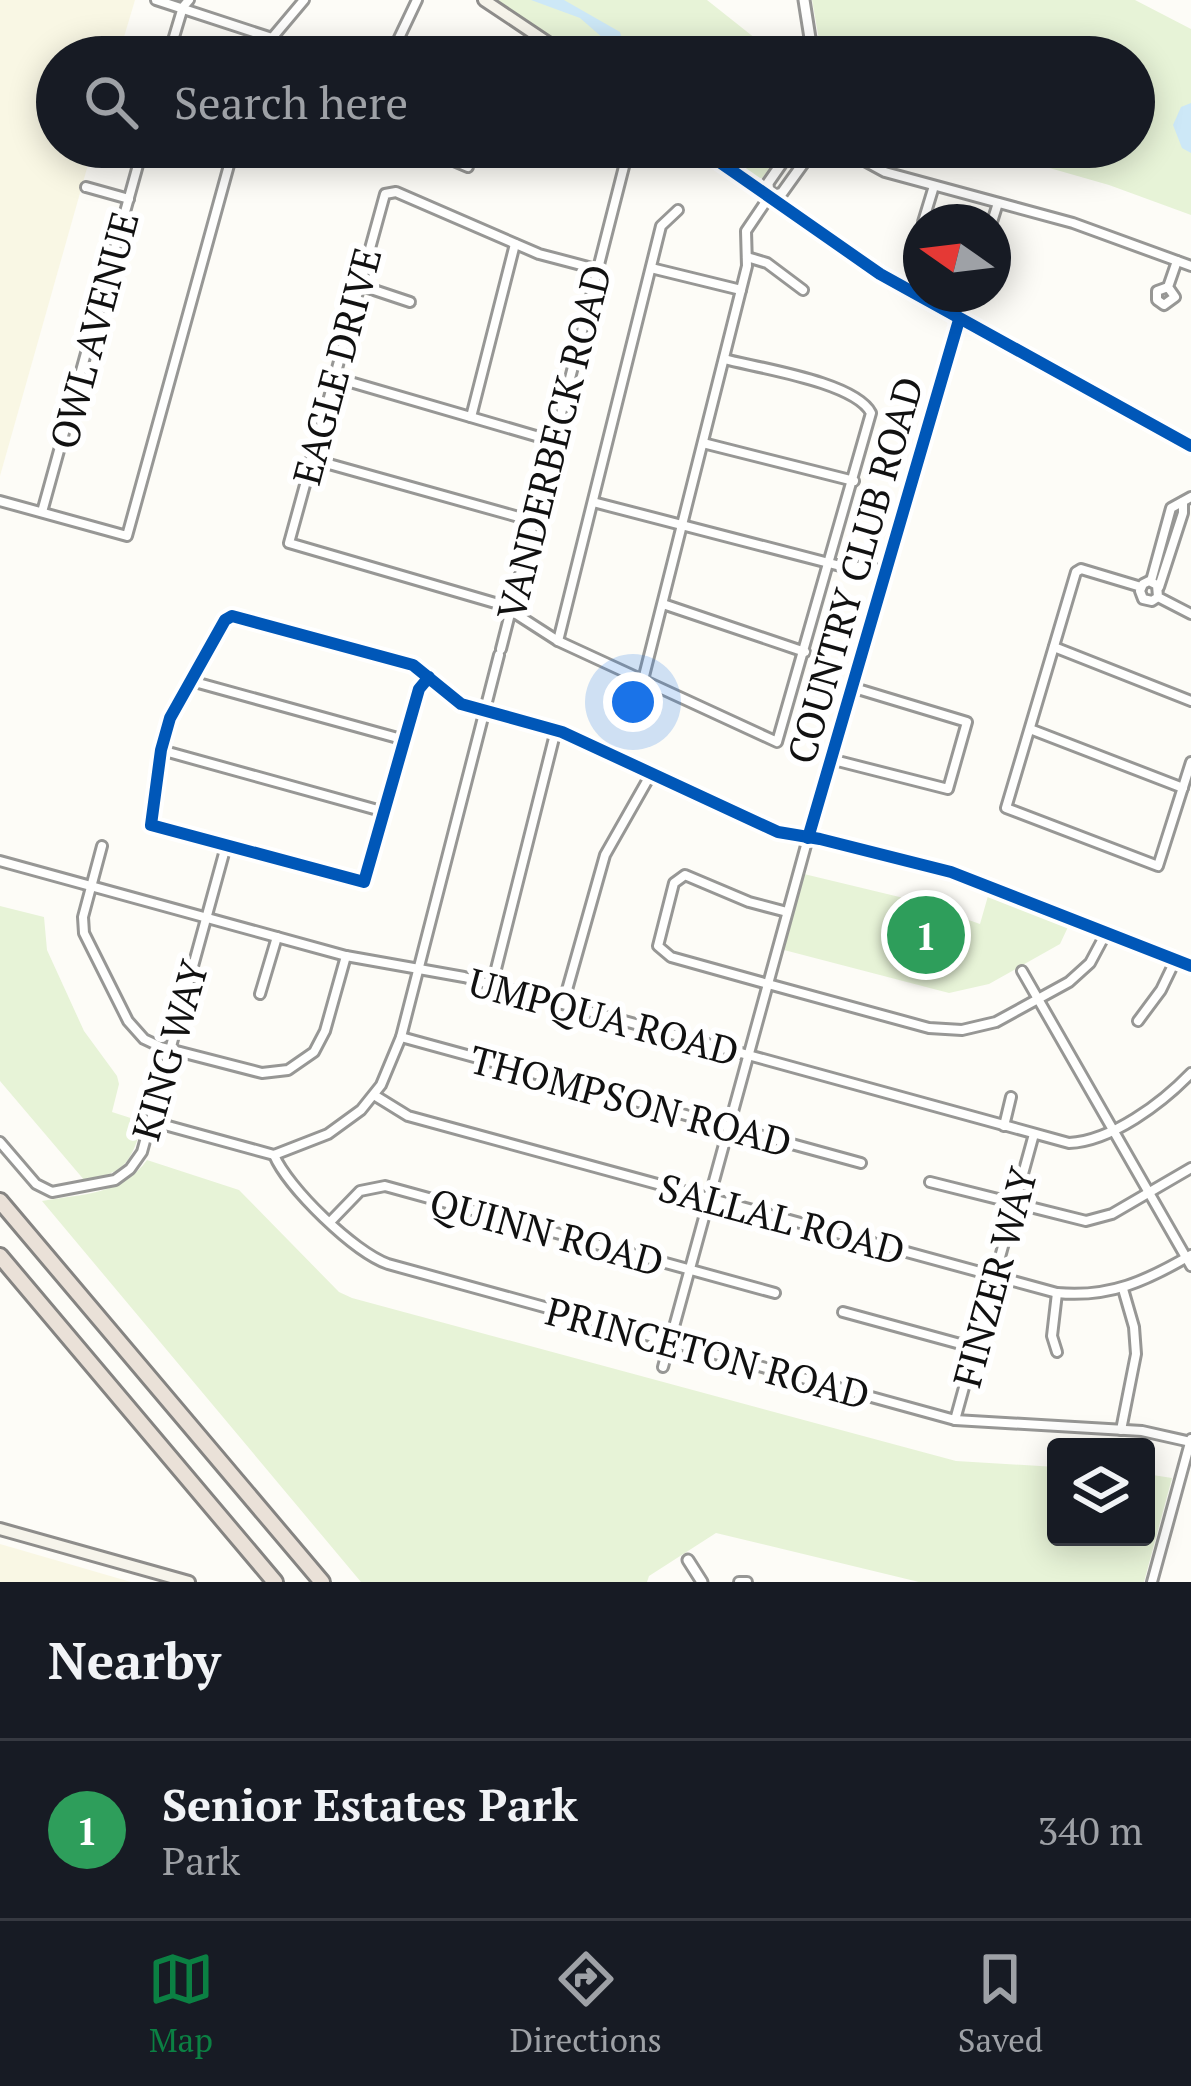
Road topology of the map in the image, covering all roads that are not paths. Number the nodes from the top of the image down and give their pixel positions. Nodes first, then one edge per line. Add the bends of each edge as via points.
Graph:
1 (156, 0) edge
2 (304, 0) edge
3 (417, 0) edge
4 (484, 0) edge
5 (804, 0) edge
6 (186, 4) edge
7 (175, 36) edge
8 (267, 36) edge
9 (274, 36) edge
10 (400, 36) edge
11 (538, 36) edge
12 (810, 36) edge
13 (137, 168) edge
14 (228, 168) edge
15 (623, 168) edge
16 (728, 168) edge
17 (778, 168) edge
18 (800, 168) edge
19 (877, 168) edge
20 (934, 186) junction
21 (86, 187) dead end
22 (769, 196) junction
23 (128, 199) junction
24 (998, 203) joint
25 (928, 204) edge
26 (678, 210) dead end
27 (515, 244) junction
28 (747, 257) junction
29 (1177, 261) junction
30 (1191, 266) edge
31 (651, 268) junction
32 (596, 269) junction
33 (358, 285) junction
34 (1168, 286) dead end
35 (741, 290) junction
36 (803, 290) dead end
37 (410, 302) dead end
38 (959, 320) junction
39 (724, 359) junction
40 (333, 377) junction
41 (471, 417) junction
42 (553, 441) junction
43 (703, 442) junction
44 (1191, 446) edge
45 (311, 459) junction
46 (854, 481) junction
47 (1188, 500) edge
48 (0, 501) edge
49 (593, 502) junction
50 (42, 512) junction
51 (533, 521) junction
52 (682, 525) junction
53 (830, 564) junction
54 (885, 571) junction
55 (1152, 588) junction
56 (663, 604) junction
57 (511, 612) junction
58 (1191, 614) edge
59 (558, 641) junction
60 (1054, 647) junction
61 (805, 652) junction
62 (429, 677) junction
63 (643, 680) junction
64 (191, 682) junction
65 (851, 687) junction
66 (1191, 700) edge
67 (486, 712) junction
68 (1030, 729) junction
69 (556, 730) junction
70 (405, 740) junction
71 (161, 750) junction
72 (830, 759) junction
73 (1191, 762) edge
74 (651, 774) junction
75 (1183, 788) junction
76 (385, 812) junction
77 (808, 838) junction
78 (102, 846) dead end
79 (226, 846) junction
80 (0, 861) edge
81 (91, 886) junction
82 (787, 913) junction
83 (206, 917) junction
84 (1106, 933) junction
85 (277, 937) junction
86 (346, 956) junction
87 (1175, 961) junction
88 (1191, 966) edge
89 (419, 970) junction
90 (1022, 971) dead end
91 (767, 984) junction
92 (492, 985) junction
93 (260, 994) dead end
94 (1039, 1000) junction
95 (563, 1004) junction
96 (1138, 1021) dead end
97 (401, 1037) junction
98 (170, 1049) junction
99 (747, 1055) junction
100 (1191, 1073) edge
101 (374, 1095) junction
102 (1011, 1097) dead end
103 (150, 1121) junction
104 (1004, 1126) junction
105 (728, 1127) junction
106 (1113, 1129) junction
107 (1034, 1134) junction
108 (0, 1142) edge
109 (274, 1155) junction
110 (861, 1163) dead end
111 (1191, 1168) edge
112 (930, 1182) dead end
113 (1149, 1194) junction
114 (708, 1198) junction
115 (0, 1201) edge
116 (1014, 1205) junction
117 (331, 1221) junction
118 (0, 1256) edge
119 (1190, 1260) edge
120 (688, 1270) junction
121 (994, 1277) junction
122 (1123, 1289) junction
123 (775, 1293) dead end
124 (1057, 1294) junction
125 (843, 1312) dead end
126 (670, 1342) junction
127 (975, 1348) junction
128 (1057, 1352) dead end
129 (663, 1366) dead end
130 (955, 1420) junction
131 (1121, 1430) junction
132 (1191, 1441) edge
133 (0, 1529) edge
134 (688, 1560) dead end
135 (189, 1582) edge
136 (275, 1582) edge
137 (322, 1582) edge
138 (702, 1582) edge
139 (1152, 1582) edge

1 - 6 street
2 - 9 street
3 - 10 street
4 - 11 main road
5 - 12 street
6 - 7 street
6 - 8 street
13 - 23 street, OWL AVENUE
14 - 50 street via 127,536
15 - 32 street, VANDERBECK ROAD
16 - 22 main road
17 - 22 street
18 - 22 street via 782,194
19 - 20 street
20 - 24 street
20 - 25 street
21 - 23 street
22 - 28 street via 746,231
22 - 38 main road
23 - 50 street, OWL AVENUE
24 - 29 street
26 - 31 street via 661,226
27 - 32 street
27 - 33 street, EAGLE DRIVE via 388,192
27 - 41 street
28 - 35 street
28 - 36 street
29 - 30 street
29 - 34 street
31 - 35 street
31 - 49 street
32 - 42 street, VANDERBECK ROAD
33 - 37 street
33 - 40 street, EAGLE DRIVE
35 - 39 street
38 - 44 main road
38 - 54 street, COUNTRY CLUB ROAD
39 - 43 street
39 - 46 street via 810,380 870,409
40 - 41 street
40 - 45 street, EAGLE DRIVE
41 - 42 street
42 - 51 street, VANDERBECK ROAD
43 - 46 street
43 - 52 street
45 - 51 street
45 - 57 street, EAGLE DRIVE via 289,543
46 - 53 street
47 - 55 street
48 - 50 street
49 - 52 street
49 - 59 street
51 - 57 street, VANDERBECK ROAD
52 - 53 street
52 - 56 street
53 - 54 street
53 - 61 street
54 - 65 street, COUNTRY CLUB ROAD
55 - 58 street
55 - 60 street via 1078,569
56 - 61 street
56 - 63 street
57 - 59 street
57 - 67 street, VANDERBECK ROAD
59 - 63 street
60 - 66 street
60 - 68 street
61 - 63 street via 777,742
62 - 64 street via 406,663 228,615
62 - 67 street via 460,704
62 - 70 street
64 - 70 street
64 - 71 street
65 - 72 street, COUNTRY CLUB ROAD
65 - 72 street via 967,722 948,789
67 - 69 street
67 - 89 street, VANDERBECK ROAD
68 - 75 street
68 - 75 street via 1006,808 1158,866
69 - 74 street
69 - 92 street
70 - 76 street
71 - 76 street
71 - 79 street via 151,825
72 - 77 street, COUNTRY CLUB ROAD
73 - 75 street
74 - 77 street via 769,829
74 - 95 street via 605,855
76 - 79 street via 364,882
77 - 82 street, COUNTRY CLUB ROAD
77 - 84 street via 951,872
78 - 81 street
79 - 83 street, KING WAY
80 - 81 street, UMPQUA ROAD
81 - 83 street, UMPQUA ROAD
81 - 98 street via 86,940 133,1028
82 - 91 street, COUNTRY CLUB ROAD
82 - 91 street via 685,875 674,883 659,935 667,956
83 - 85 street, UMPQUA ROAD
83 - 98 street, KING WAY
84 - 87 street
84 - 94 street via 1084,970
85 - 86 street, UMPQUA ROAD
85 - 93 street
86 - 89 street, UMPQUA ROAD
86 - 98 street via 322,1039 296,1066 262,1073
87 - 88 street
87 - 96 street
89 - 92 street, UMPQUA ROAD
89 - 97 street, VANDERBECK ROAD
90 - 94 street
91 - 94 street via 941,1029 983,1027
91 - 99 street, COUNTRY CLUB ROAD
92 - 95 street, UMPQUA ROAD
94 - 106 street
95 - 99 street, UMPQUA ROAD
97 - 101 street, VANDERBECK ROAD
97 - 105 street, THOMPSON ROAD
98 - 103 street, KING WAY
99 - 104 street, UMPQUA ROAD
99 - 105 street, COUNTRY CLUB ROAD
100 - 106 street, UMPQUA ROAD
101 - 109 street via 328,1134
101 - 114 street, SALLAL ROAD via 409,1116
102 - 104 street
103 - 108 street, KING WAY via 139,1158 122,1177 58,1192 36,1184
103 - 109 street
104 - 107 street, UMPQUA ROAD
105 - 110 street, THOMPSON ROAD
105 - 114 street, COUNTRY CLUB ROAD
106 - 107 street, UMPQUA ROAD via 1075,1144
106 - 113 street
107 - 116 street, FINZER WAY
109 - 117 street, PRINCETON ROAD
111 - 113 street
112 - 116 street
113 - 116 street via 1086,1221
113 - 119 street
114 - 120 street, COUNTRY CLUB ROAD
114 - 121 street, SALLAL ROAD
115 - 137 highway
116 - 121 street, FINZER WAY
117 - 120 street, QUINN ROAD via 360,1191 385,1186
117 - 126 street, PRINCETON ROAD via 362,1252 388,1264
118 - 136 highway
119 - 122 street, SALLAL ROAD
120 - 123 street, QUINN ROAD
120 - 126 street, COUNTRY CLUB ROAD
121 - 124 street, SALLAL ROAD
121 - 127 street, FINZER WAY
122 - 124 street, SALLAL ROAD
122 - 131 street via 1136,1354
124 - 128 street
125 - 127 street
126 - 129 street, COUNTRY CLUB ROAD
126 - 130 street, PRINCETON ROAD
127 - 130 street, FINZER WAY
130 - 131 street, PRINCETON ROAD
131 - 132 street, PRINCETON ROAD
132 - 139 street
133 - 135 main road
134 - 138 street

